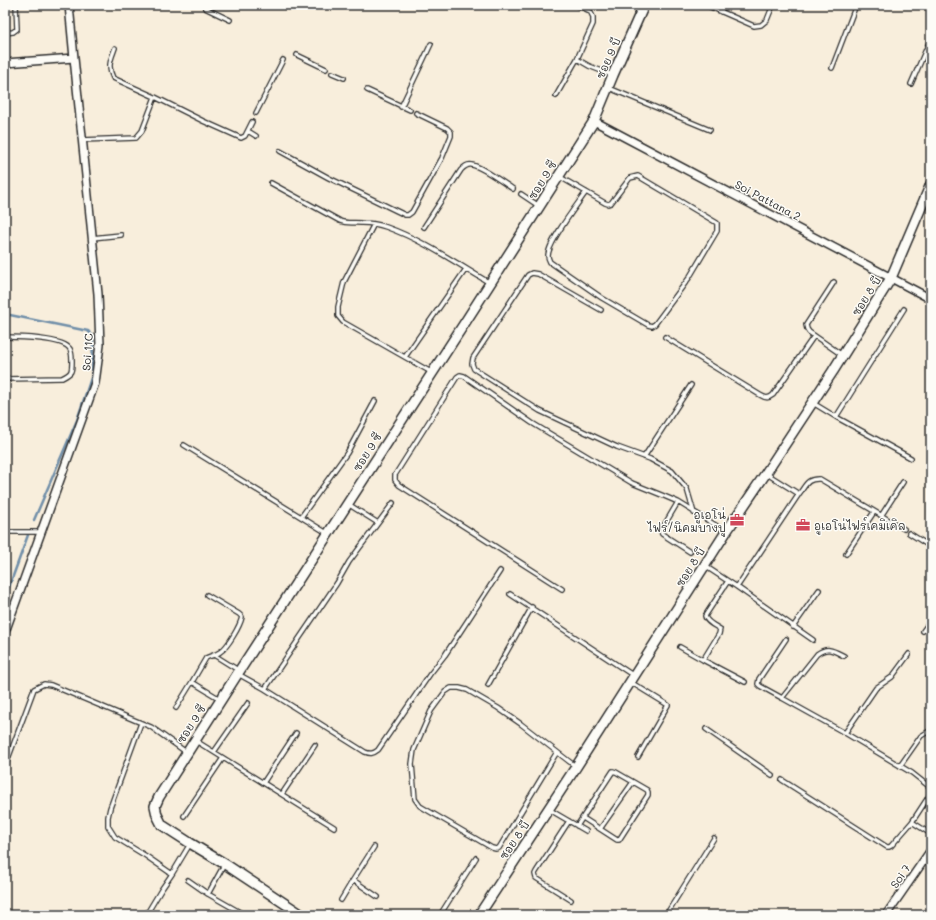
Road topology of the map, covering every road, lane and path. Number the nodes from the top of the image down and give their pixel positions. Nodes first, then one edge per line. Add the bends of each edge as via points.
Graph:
1 (16, 5) edge
2 (69, 5) edge
3 (577, 5) edge
4 (644, 5) edge
5 (706, 5) edge
6 (723, 5) edge
7 (773, 5) edge
8 (856, 5) edge
9 (205, 8) dead end
10 (721, 12) junction
11 (230, 20) dead end
12 (5, 33) edge
13 (931, 38) edge
14 (431, 44) dead end
15 (115, 48) dead end
16 (297, 54) dead end
17 (74, 58) junction
18 (577, 59) junction
19 (283, 60) dead end
20 (5, 63) edge
21 (832, 68) dead end
22 (326, 69) dead end
23 (332, 73) dead end
24 (613, 75) junction
25 (344, 78) dead end
26 (911, 84) dead end
27 (608, 88) junction
28 (367, 90) dead end
29 (556, 96) dead end
30 (155, 97) junction
31 (401, 106) junction
32 (410, 110) dead end
33 (256, 113) dead end
34 (416, 113) dead end
35 (594, 121) junction
36 (252, 122) dead end
37 (710, 130) dead end
38 (248, 132) junction
39 (256, 136) dead end
40 (82, 140) junction
41 (280, 151) dead end
42 (559, 176) junction
43 (271, 183) dead end
44 (931, 184) edge
45 (514, 189) dead end
46 (586, 192) junction
47 (521, 194) dead end
48 (540, 207) junction
49 (374, 224) junction
50 (424, 227) dead end
51 (121, 235) dead end
52 (92, 238) junction
53 (466, 269) junction
54 (891, 278) junction
55 (834, 282) dead end
56 (490, 283) junction
57 (931, 299) edge
58 (904, 309) dead end
59 (601, 310) dead end
60 (814, 336) junction
61 (5, 337) edge
62 (665, 337) dead end
63 (842, 356) junction
64 (405, 358) junction
65 (432, 373) junction
66 (5, 379) edge
67 (690, 385) dead end
68 (374, 401) dead end
69 (812, 403) junction
70 (836, 417) junction
71 (184, 445) dead end
72 (644, 457) junction
73 (911, 458) dead end
74 (766, 473) junction
75 (903, 482) dead end
76 (799, 494) junction
77 (678, 502) junction
78 (392, 503) dead end
79 (348, 504) junction
80 (874, 512) junction
81 (694, 513) junction
82 (881, 516) junction
83 (301, 517) junction
84 (378, 523) junction
85 (904, 529) dead end
86 (5, 532) edge
87 (42, 532) junction
88 (726, 532) junction
89 (909, 533) dead end
90 (328, 534) junction
91 (931, 547) edge
92 (690, 552) dead end
93 (846, 554) dead end
94 (705, 566) junction
95 (500, 571) dead end
96 (728, 581) junction
97 (737, 587) junction
98 (562, 589) dead end
99 (819, 590) dead end
100 (207, 594) dead end
101 (510, 594) dead end
102 (532, 608) junction
103 (931, 620) edge
104 (793, 627) junction
105 (923, 631) dead end
106 (5, 632) edge
107 (786, 639) dead end
108 (813, 640) dead end
109 (680, 647) dead end
110 (909, 654) dead end
111 (214, 655) junction
112 (844, 656) dead end
113 (703, 660) junction
114 (238, 672) junction
115 (633, 679) junction
116 (192, 682) junction
117 (745, 682) dead end
118 (488, 685) dead end
119 (265, 689) junction
120 (782, 698) junction
121 (221, 699) junction
122 (248, 702) dead end
123 (176, 708) dead end
124 (141, 723) junction
125 (706, 729) dead end
126 (931, 730) edge
127 (296, 733) dead end
128 (845, 733) junction
129 (195, 740) junction
130 (315, 746) dead end
131 (214, 752) junction
132 (557, 752) junction
133 (187, 753) junction
134 (638, 757) dead end
135 (223, 758) junction
136 (900, 766) junction
137 (5, 767) edge
138 (576, 767) junction
139 (772, 775) dead end
140 (782, 780) dead end
141 (632, 782) junction
142 (263, 783) junction
143 (931, 788) edge
144 (931, 793) edge
145 (282, 794) junction
146 (549, 809) junction
147 (184, 816) dead end
148 (583, 818) junction
149 (569, 821) junction
150 (912, 822) junction
151 (577, 826) junction
152 (334, 827) dead end
153 (600, 830) junction
154 (586, 831) dead end
155 (931, 834) edge
156 (714, 838) dead end
157 (190, 843) junction
158 (374, 847) dead end
159 (931, 850) edge
160 (476, 858) dead end
161 (224, 864) junction
162 (172, 874) junction
163 (188, 880) dead end
164 (353, 880) junction
165 (208, 894) junction
166 (378, 897) dead end
167 (341, 900) dead end
168 (572, 900) dead end
169 (594, 913) dead end
170 (146, 915) edge
171 (244, 915) edge
172 (302, 915) edge
173 (440, 915) edge
174 (479, 915) edge
175 (598, 915) edge
176 (666, 915) edge
177 (886, 915) edge

1 - 12 lane via 17,29
2 - 17 street, Soi 11C
3 - 18 lane via 590,12 593,24
4 - 24 street, ซอย 9 บี
5 - 10 lane
6 - 10 lane
7 - 10 lane via 767,20 761,25 754,26
8 - 21 lane
9 - 11 lane
13 - 26 lane
14 - 31 lane
15 - 30 lane via 110,66 113,78
16 - 22 lane
17 - 20 street
17 - 40 street, Soi 11C
18 - 24 lane
18 - 29 lane
19 - 33 lane
23 - 25 lane
24 - 27 street, ซอย 9 บี
27 - 35 street, ซอย 9 บี
27 - 37 lane
28 - 31 lane
30 - 38 lane via 241,138
30 - 40 lane via 142,131 136,138
31 - 32 lane
34 - 41 lane via 447,128 451,136 442,158 408,215 329,178
35 - 42 street, ซอย 9 ซี
35 - 54 street, Soi Pattana 2
36 - 38 lane
38 - 39 lane
40 - 52 street, Soi 11C
42 - 46 lane
42 - 48 street, ซอย 9 ซี
43 - 49 lane via 345,223
44 - 54 street, ซอย 8 บี
45 - 50 lane via 479,167 466,166
46 - 46 lane via 608,204 630,178 638,176 716,224 717,231 689,278 652,326 602,298 550,262 549,250 556,235
47 - 48 lane
48 - 56 street, ซอย 9 ซี
49 - 53 lane via 405,235
49 - 64 lane via 344,282 338,316 343,322
51 - 52 lane
52 - 87 street, Soi 11C via 100,345 95,383
53 - 56 lane
53 - 64 lane
54 - 57 street, Soi Pattana 2
54 - 63 street, ซอย 8 บี
55 - 60 lane via 806,326 808,332
56 - 65 street, ซอย 9 ซี
58 - 70 lane
59 - 72 lane via 532,273 528,275 473,358 472,364 474,369 540,411
60 - 62 lane via 770,398 765,398
60 - 63 lane
61 - 66 lane via 53,341 67,346 72,354 72,371 62,378
63 - 69 street, ซอย 8 บี
64 - 65 lane
65 - 79 street, ซอย 9 ซี
67 - 72 lane
68 - 83 lane via 347,453
69 - 70 lane
69 - 74 street, ซอย 8 บี
70 - 73 lane
71 - 83 lane
72 - 81 lane via 672,470 687,488
74 - 76 lane
74 - 88 street, ซอย 8 บี
75 - 82 lane
76 - 80 lane via 809,480 820,479
76 - 97 lane
77 - 81 lane
77 - 92 lane via 661,532
77 - 98 lane via 632,483 532,423 464,376 457,377 395,475 395,480
78 - 84 lane
79 - 84 lane
79 - 90 street, ซอย 9 ซี
80 - 82 lane
80 - 93 lane
81 - 88 lane
82 - 85 lane
83 - 90 lane
84 - 119 lane via 349,562
86 - 87 lane
87 - 106 street, Soi 11C
88 - 94 street, ซอย 8 บี
89 - 91 lane
90 - 114 street, ซอย 9 ซี
94 - 96 lane
94 - 115 street, ซอย 8 บี
95 - 119 lane via 445,655 374,753 365,752
96 - 97 lane
96 - 113 lane via 705,616 720,631
97 - 104 lane
99 - 104 lane
100 - 111 lane via 242,617 225,649
101 - 102 lane
102 - 115 lane
102 - 118 lane
103 - 105 lane
104 - 108 lane
107 - 120 lane via 758,684
109 - 113 lane
110 - 128 lane via 892,677 876,688
111 - 114 lane
111 - 116 lane via 206,658
112 - 120 lane via 828,649 822,650
113 - 117 lane
114 - 119 lane
114 - 121 street, ซอย 9 ซี
115 - 134 lane via 670,706
115 - 138 street, ซอย 8 บี
116 - 121 lane
116 - 123 lane
120 - 128 lane
121 - 129 street, ซอย 9 ซี
122 - 131 lane
124 - 133 lane
124 - 137 lane via 44,684 34,689
124 - 162 lane via 110,808 108,826 115,838
125 - 139 lane
126 - 136 lane via 921,736
127 - 142 lane
128 - 136 lane
129 - 131 lane
129 - 133 street, ซอย 9 ซี
130 - 145 lane
131 - 135 lane
132 - 132 lane via 498,708 467,690 451,688 431,711 414,750 412,764 415,799 420,806 496,849 499,848
132 - 138 lane
133 - 157 street, ซอย 9 ซี via 155,806 162,825
135 - 142 lane
135 - 147 lane
136 - 143 lane
138 - 146 street, ซอย 8 บี
140 - 150 lane via 887,847 892,846
141 - 148 lane via 613,771
141 - 153 lane
141 - 153 lane via 647,790 648,795 620,839 617,840
142 - 145 lane
144 - 150 lane
145 - 152 lane
146 - 149 lane
146 - 174 street, ซอย 8 บี
148 - 151 lane
148 - 153 lane
149 - 151 lane
149 - 168 lane via 535,874 536,878
150 - 155 lane
151 - 154 lane
156 - 176 lane
157 - 161 street
157 - 162 lane
158 - 164 lane
159 - 177 street, Soi 7
160 - 173 lane
161 - 165 lane
161 - 172 street
162 - 170 lane
163 - 165 lane
164 - 166 lane
164 - 167 lane
165 - 171 lane
169 - 175 lane

